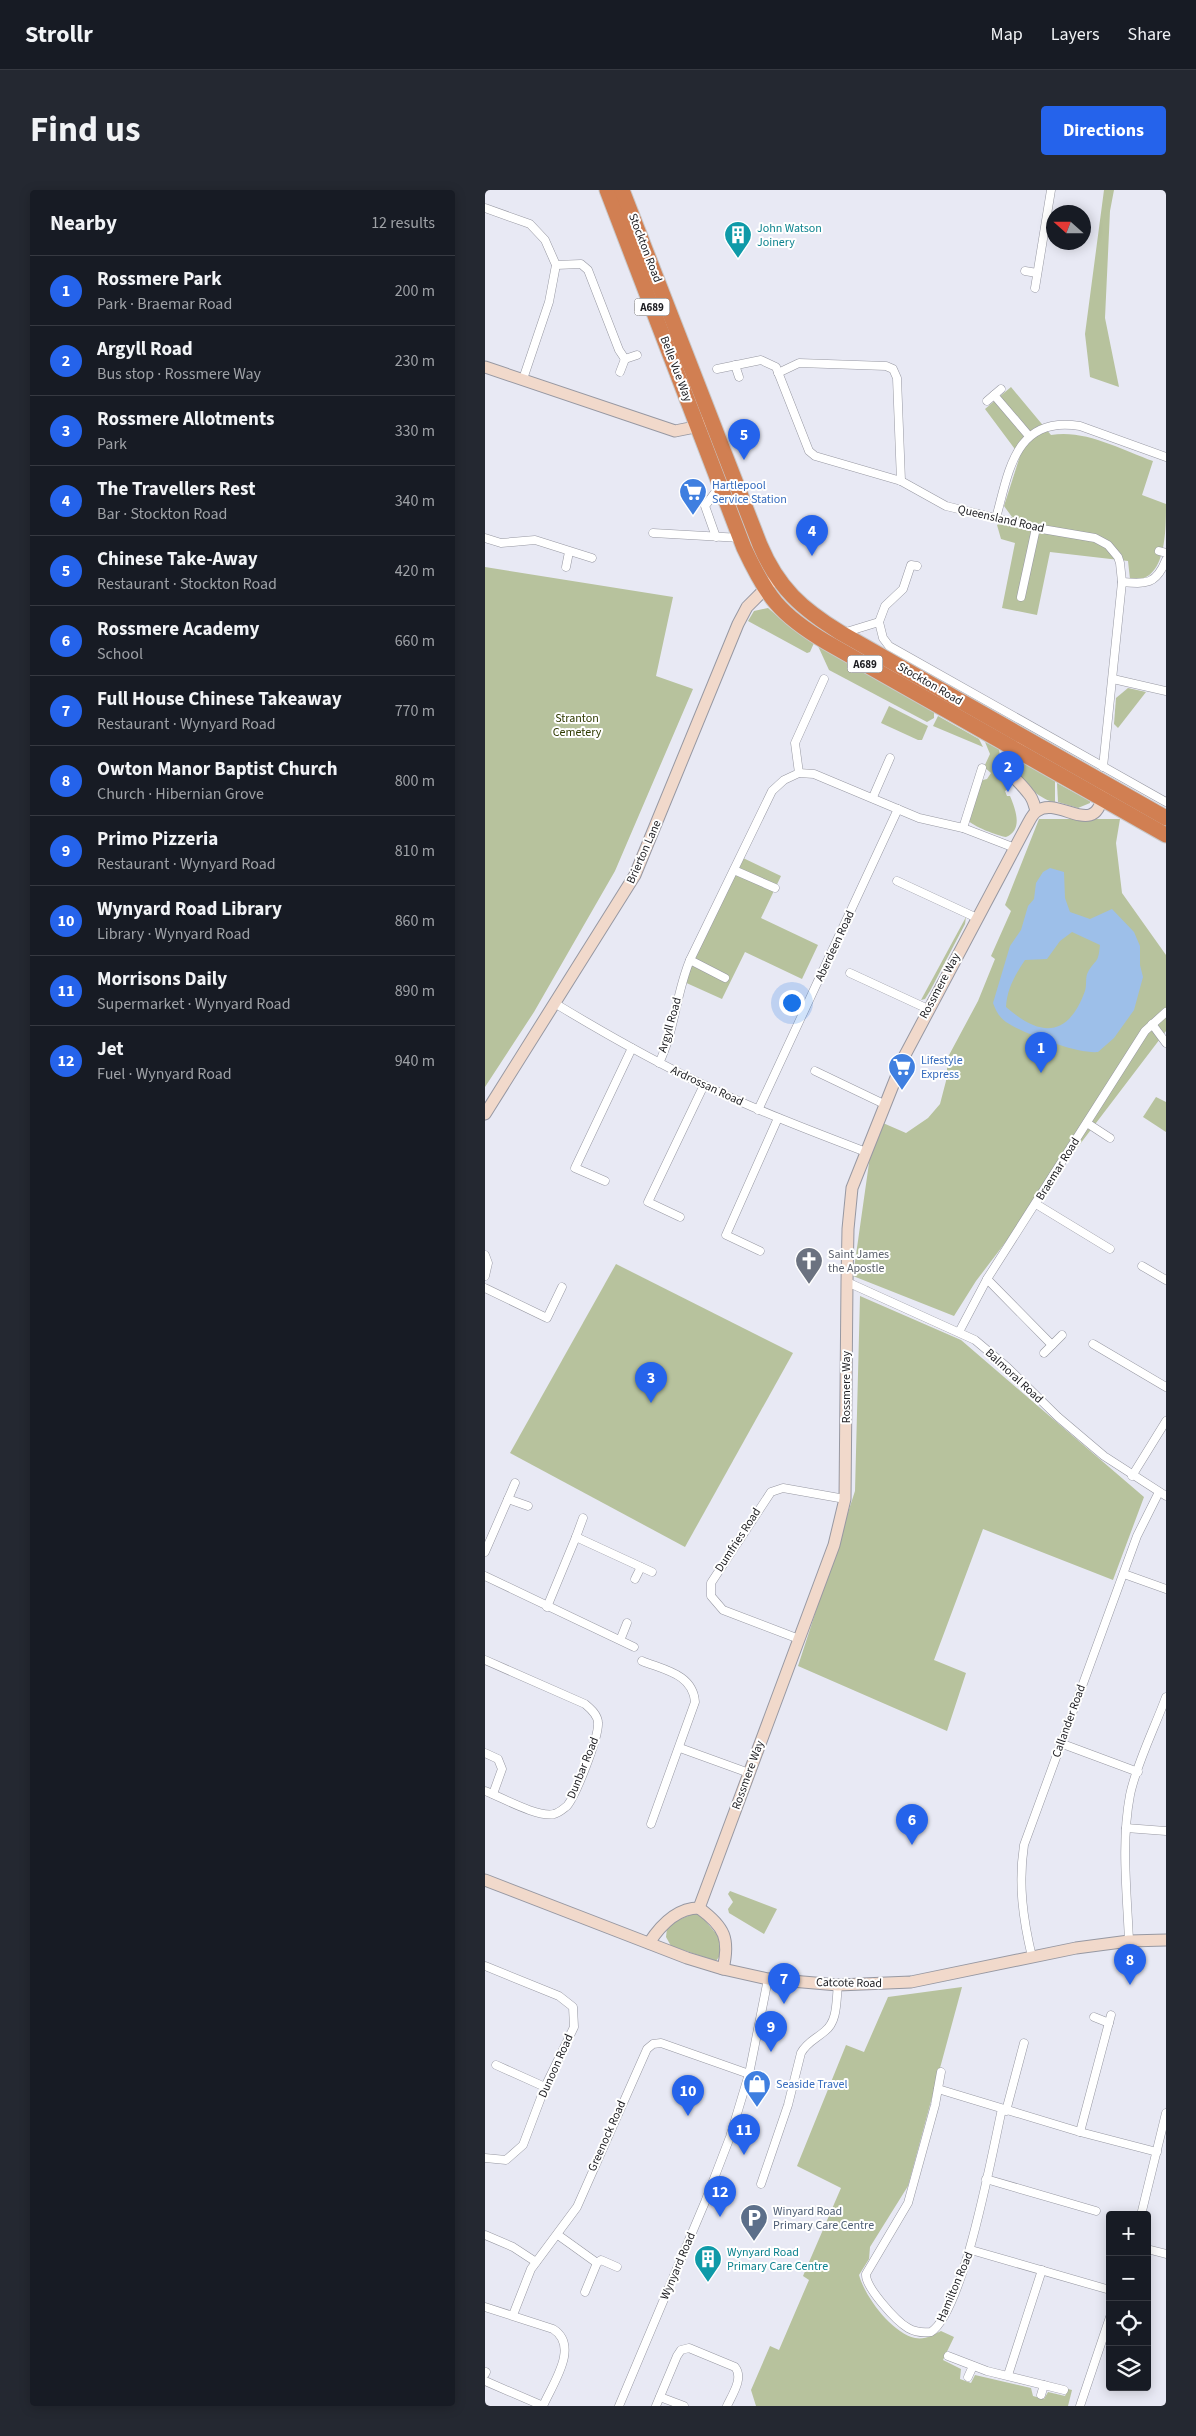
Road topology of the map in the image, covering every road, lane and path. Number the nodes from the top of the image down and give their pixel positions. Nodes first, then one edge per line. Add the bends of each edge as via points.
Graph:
1 (607, 190) edge
2 (622, 190) edge
3 (1051, 190) edge
4 (485, 208) edge
5 (557, 265) junction
6 (1025, 271) dead end
7 (1037, 273) junction
8 (1035, 288) dead end
9 (637, 355) dead end
10 (625, 359) junction
11 (735, 365) junction
12 (485, 367) edge
13 (717, 369) dead end
14 (621, 372) dead end
15 (778, 373) junction
16 (739, 377) dead end
17 (523, 379) junction
18 (1001, 388) dead end
19 (994, 395) junction
20 (987, 401) dead end
21 (704, 421) junction
22 (1029, 436) junction
23 (1166, 457) edge
24 (901, 481) junction
25 (721, 486) junction
26 (996, 518) junction
27 (1036, 528) junction
28 (653, 533) dead end
29 (716, 537) junction
30 (485, 538) edge
31 (742, 543) junction
32 (569, 552) junction
33 (592, 558) dead end
34 (1166, 560) edge
35 (917, 566) dead end
36 (566, 567) dead end
37 (776, 578) junction
38 (1122, 582) junction
39 (764, 589) junction
40 (1021, 597) dead end
41 (879, 622) junction
42 (841, 633) junction
43 (919, 671) junction
44 (824, 679) dead end
45 (1113, 679) junction
46 (911, 691) junction
47 (1166, 691) edge
48 (1028, 740) junction
49 (1015, 749) junction
50 (890, 758) dead end
51 (1103, 767) junction
52 (982, 768) dead end
53 (799, 773) junction
54 (1105, 783) junction
55 (1137, 794) junction
56 (873, 797) junction
57 (1102, 799) junction
58 (1166, 802) edge
59 (898, 809) junction
60 (1036, 811) junction
61 (1166, 818) edge
62 (963, 828) junction
63 (1166, 835) edge
64 (1015, 848) junction
65 (734, 870) junction
66 (897, 881) dead end
67 (775, 888) dead end
68 (977, 918) junction
69 (690, 960) junction
70 (850, 973) dead end
71 (725, 978) dead end
72 (556, 1004) junction
73 (928, 1009) junction
74 (1166, 1012) edge
75 (1152, 1024) junction
76 (1166, 1043) edge
77 (631, 1048) junction
78 (659, 1062) junction
79 (815, 1071) dead end
80 (704, 1085) junction
81 (884, 1104) junction
82 (758, 1110) junction
83 (485, 1114) edge
84 (778, 1118) junction
85 (1087, 1123) junction
86 (1110, 1138) dead end
87 (866, 1152) junction
88 (605, 1181) dead end
89 (1036, 1204) junction
90 (680, 1217) dead end
91 (1110, 1249) dead end
92 (760, 1251) dead end
93 (485, 1255) edge
94 (1142, 1266) dead end
95 (485, 1276) edge
96 (987, 1279) junction
97 (1166, 1280) edge
98 (847, 1282) junction
99 (562, 1287) dead end
100 (485, 1288) edge
101 (959, 1332) junction
102 (1063, 1335) dead end
103 (1093, 1344) dead end
104 (1052, 1345) junction
105 (1044, 1353) dead end
106 (1166, 1387) edge
107 (1166, 1421) edge
108 (1132, 1476) junction
109 (515, 1483) dead end
110 (1162, 1494) edge
111 (508, 1499) junction
112 (845, 1499) junction
113 (528, 1506) dead end
114 (583, 1518) dead end
115 (576, 1537) junction
116 (485, 1552) edge
117 (641, 1567) junction
118 (652, 1572) dead end
119 (1124, 1574) junction
120 (485, 1576) edge
121 (635, 1579) dead end
122 (1166, 1588) edge
123 (547, 1607) junction
124 (627, 1623) dead end
125 (621, 1638) junction
126 (799, 1639) junction
127 (633, 1646) dead end
128 (485, 1660) edge
129 (642, 1661) dead end
130 (1166, 1697) edge
131 (1060, 1743) junction
132 (680, 1748) junction
133 (485, 1753) edge
134 (1138, 1772) junction
135 (749, 1773) junction
136 (489, 1792) edge
137 (651, 1824) dead end
138 (1125, 1828) junction
139 (1166, 1831) edge
140 (485, 1880) edge
141 (699, 1908) junction
142 (1166, 1940) edge
143 (1129, 1941) junction
144 (649, 1943) junction
145 (1032, 1957) junction
146 (485, 1966) edge
147 (723, 1969) junction
148 (768, 1979) junction
149 (838, 1985) junction
150 (1094, 2017) dead end
151 (1023, 2043) dead end
152 (495, 2065) dead end
153 (941, 2072) dead end
154 (749, 2074) junction
155 (545, 2087) junction
156 (939, 2089) junction
157 (1004, 2110) junction
158 (1166, 2113) edge
159 (1080, 2132) junction
160 (1157, 2152) junction
161 (485, 2158) edge
162 (986, 2178) junction
163 (761, 2184) dead end
164 (1096, 2211) dead end
165 (1142, 2211) edge
166 (485, 2235) edge
167 (558, 2235) junction
168 (971, 2250) junction
169 (1151, 2250) edge
170 (1166, 2254) edge
171 (536, 2262) junction
172 (597, 2263) junction
173 (617, 2267) dead end
174 (1041, 2270) junction
175 (1106, 2289) edge
176 (585, 2292) dead end
177 (485, 2307) edge
178 (513, 2316) junction
179 (1106, 2328) edge
180 (948, 2356) dead end
181 (973, 2366) junction
182 (1008, 2375) junction
183 (968, 2377) dead end
184 (485, 2380) edge
185 (1044, 2385) junction
186 (1064, 2390) dead end
187 (1041, 2395) dead end
188 (660, 2397) junction
189 (543, 2406) edge
190 (619, 2406) edge
191 (656, 2406) edge
192 (684, 2406) edge
193 (727, 2406) edge
194 (1080, 2406) edge

1 - 21 highway, Belle Vue Way / A689
2 - 21 highway, Stockton Road / A689
3 - 7 street
4 - 5 street via 530,224 545,240
5 - 10 street via 581,264 588,270
5 - 17 street via 549,302
6 - 7 street
7 - 8 street
9 - 10 street
10 - 14 street
11 - 13 street
11 - 15 street via 761,360 776,368
11 - 16 street
12 - 17 street
15 - 24 street, Queensland Road via 809,450 815,456
15 - 24 street via 799,363 886,366 893,369 897,378
17 - 21 street via 675,431 683,431
18 - 19 street
19 - 20 street
19 - 22 street
21 - 25 highway, Belle Vue Way / A689
21 - 37 highway, Stockton Road / A689
22 - 23 street via 1045,428 1065,424 1080,426
22 - 26 street via 1015,453
24 - 26 street, Queensland Road via 946,506
25 - 29 street via 705,506
25 - 31 highway, Belle Vue Way / A689
26 - 27 street, Queensland Road
27 - 38 street, Queensland Road via 1102,541 1121,563
27 - 40 street
28 - 29 street
29 - 31 street
30 - 32 street via 501,543 535,540
31 - 39 highway, Stockton Road / A689
32 - 33 street
32 - 36 street
34 - 38 street via 1157,577 1149,583
35 - 41 street via 911,565 903,589 885,606
37 - 39 street, Brierton Lane
37 - 42 highway, Stockton Road / A689 via 805,610
38 - 45 street, Queensland Road
39 - 46 highway, Stockton Road / A689 via 787,616 810,632
39 - 72 street, Brierton Lane via 747,607 738,624 635,875
41 - 42 street
41 - 43 street via 880,631 889,646
42 - 43 highway, Stockton Road / A689
43 - 46 street
43 - 48 highway, Stockton Road / A689
43 - 51 street, Stockton Road
44 - 53 street via 795,743
45 - 47 street
45 - 51 street, Queensland Road
46 - 49 highway, Stockton Road / A689
48 - 49 street
48 - 54 highway, Stockton Road / A689
49 - 57 highway, Stockton Road / A689
49 - 60 street via 1007,763 1008,770 1027,791
50 - 56 street
51 - 55 street, Stockton Road
52 - 62 street
53 - 56 street via 822,776
53 - 65 street, Argyll Road via 772,791
54 - 55 highway, Stockton Road / A689
54 - 57 street
55 - 58 street, Stockton Road
55 - 61 highway, Stockton Road / A689
56 - 59 street
57 - 60 street via 1099,808 1083,816 1051,808
57 - 63 highway, Stockton Road / A689
59 - 62 street via 933,822
59 - 82 street, Aberdeen Road
60 - 64 street, Rossmere Way
62 - 64 street
64 - 68 street, Rossmere Way
65 - 67 street
65 - 69 street, Argyll Road
66 - 68 street
68 - 73 street, Rossmere Way
69 - 71 street
69 - 78 street, Argyll Road via 671,1034
70 - 73 street
72 - 77 street, Ardrossan Road
72 - 83 street, Brierton Lane
73 - 81 street, Rossmere Way
74 - 75 street, Braemar Road
75 - 76 street
75 - 85 street, Braemar Road
77 - 78 street, Ardrossan Road
77 - 88 street via 575,1168
78 - 80 street, Ardrossan Road
79 - 81 street
80 - 82 street, Ardrossan Road
80 - 90 street via 648,1202
81 - 87 street, Rossmere Way
82 - 84 street, Ardrossan Road
84 - 87 street, Ardrossan Road
84 - 92 street via 726,1235
85 - 86 street
85 - 89 street, Braemar Road
87 - 98 street, Rossmere Way via 852,1188
89 - 91 street
89 - 96 street, Braemar Road
93 - 95 street via 488,1263
94 - 97 street
96 - 101 street, Braemar Road
96 - 104 street
98 - 101 street, Balmoral Road
98 - 112 street, Rossmere Way
99 - 100 street via 547,1318
101 - 108 street, Balmoral Road via 975,1340 1058,1418
102 - 104 street
103 - 106 street
104 - 105 street
107 - 108 street
108 - 110 street, Balmoral Road
109 - 111 street
110 - 119 street, Callander Road via 1137,1536
111 - 113 street
111 - 116 street
112 - 126 street, Rossmere Way via 834,1545
112 - 126 street, Dumfries Road via 783,1488 771,1492 711,1583 711,1596 723,1610
114 - 115 street
115 - 117 street
115 - 123 street
117 - 118 street
117 - 121 street
119 - 122 street
119 - 131 street, Callander Road
120 - 123 street
123 - 125 street
124 - 125 street
125 - 127 street
126 - 135 street, Rossmere Way
128 - 136 street, Dunbar Road via 585,1704 598,1721 597,1735 573,1794 561,1810 541,1814
129 - 132 street via 684,1678 693,1691 695,1702
130 - 134 street
131 - 134 street
131 - 145 street, Callander Road via 1031,1822 1020,1869 1022,1907
132 - 135 street
132 - 137 street
133 - 136 street, Dunbar Road via 497,1760 502,1769
134 - 138 street
135 - 141 street, Rossmere Way
138 - 139 street
138 - 143 street
140 - 144 street, Catcote Road
141 - 144 street via 692,1908 667,1921
141 - 147 street via 725,1934
142 - 143 street, Catcote Road
143 - 145 street, Catcote Road
144 - 147 street, Catcote Road
145 - 149 street, Catcote Road via 911,1982
146 - 155 street, Dunoon Road via 559,1996 573,2007 573,2026
147 - 148 street, Catcote Road
148 - 149 street, Catcote Road
148 - 154 street, Wynyard Road
149 - 163 street via 833,2020 801,2053 788,2105
150 - 159 street via 1110,2019
151 - 157 street, Hamilton Road
152 - 155 street
153 - 156 street, Hamilton Road
154 - 167 street, Greenock Road via 661,2044 653,2044 647,2049 577,2207
154 - 190 street, Wynyard Road via 719,2167
155 - 161 street, Dunoon Road via 523,2145 506,2160
156 - 157 street
156 - 168 street, Hamilton Road via 908,2203 866,2279 899,2322 915,2331 931,2332 943,2320
157 - 159 street
157 - 162 street, Hamilton Road
158 - 160 street
159 - 160 street
160 - 165 street
162 - 164 street
162 - 168 street, Hamilton Road
166 - 171 street
167 - 171 street, Greenock Road
167 - 172 street
168 - 174 street
169 - 170 street
171 - 178 street, Greenock Road
172 - 173 street via 601,2260
172 - 176 street
174 - 175 street
174 - 182 street
177 - 178 street
178 - 189 street via 553,2329 565,2341 564,2361
179 - 194 street
180 - 181 street
181 - 182 street
181 - 183 street
182 - 185 street
184 - 189 street
185 - 186 street
185 - 187 street
188 - 191 street
188 - 192 street
188 - 193 street via 677,2356 681,2350 689,2348 738,2370 738,2380

